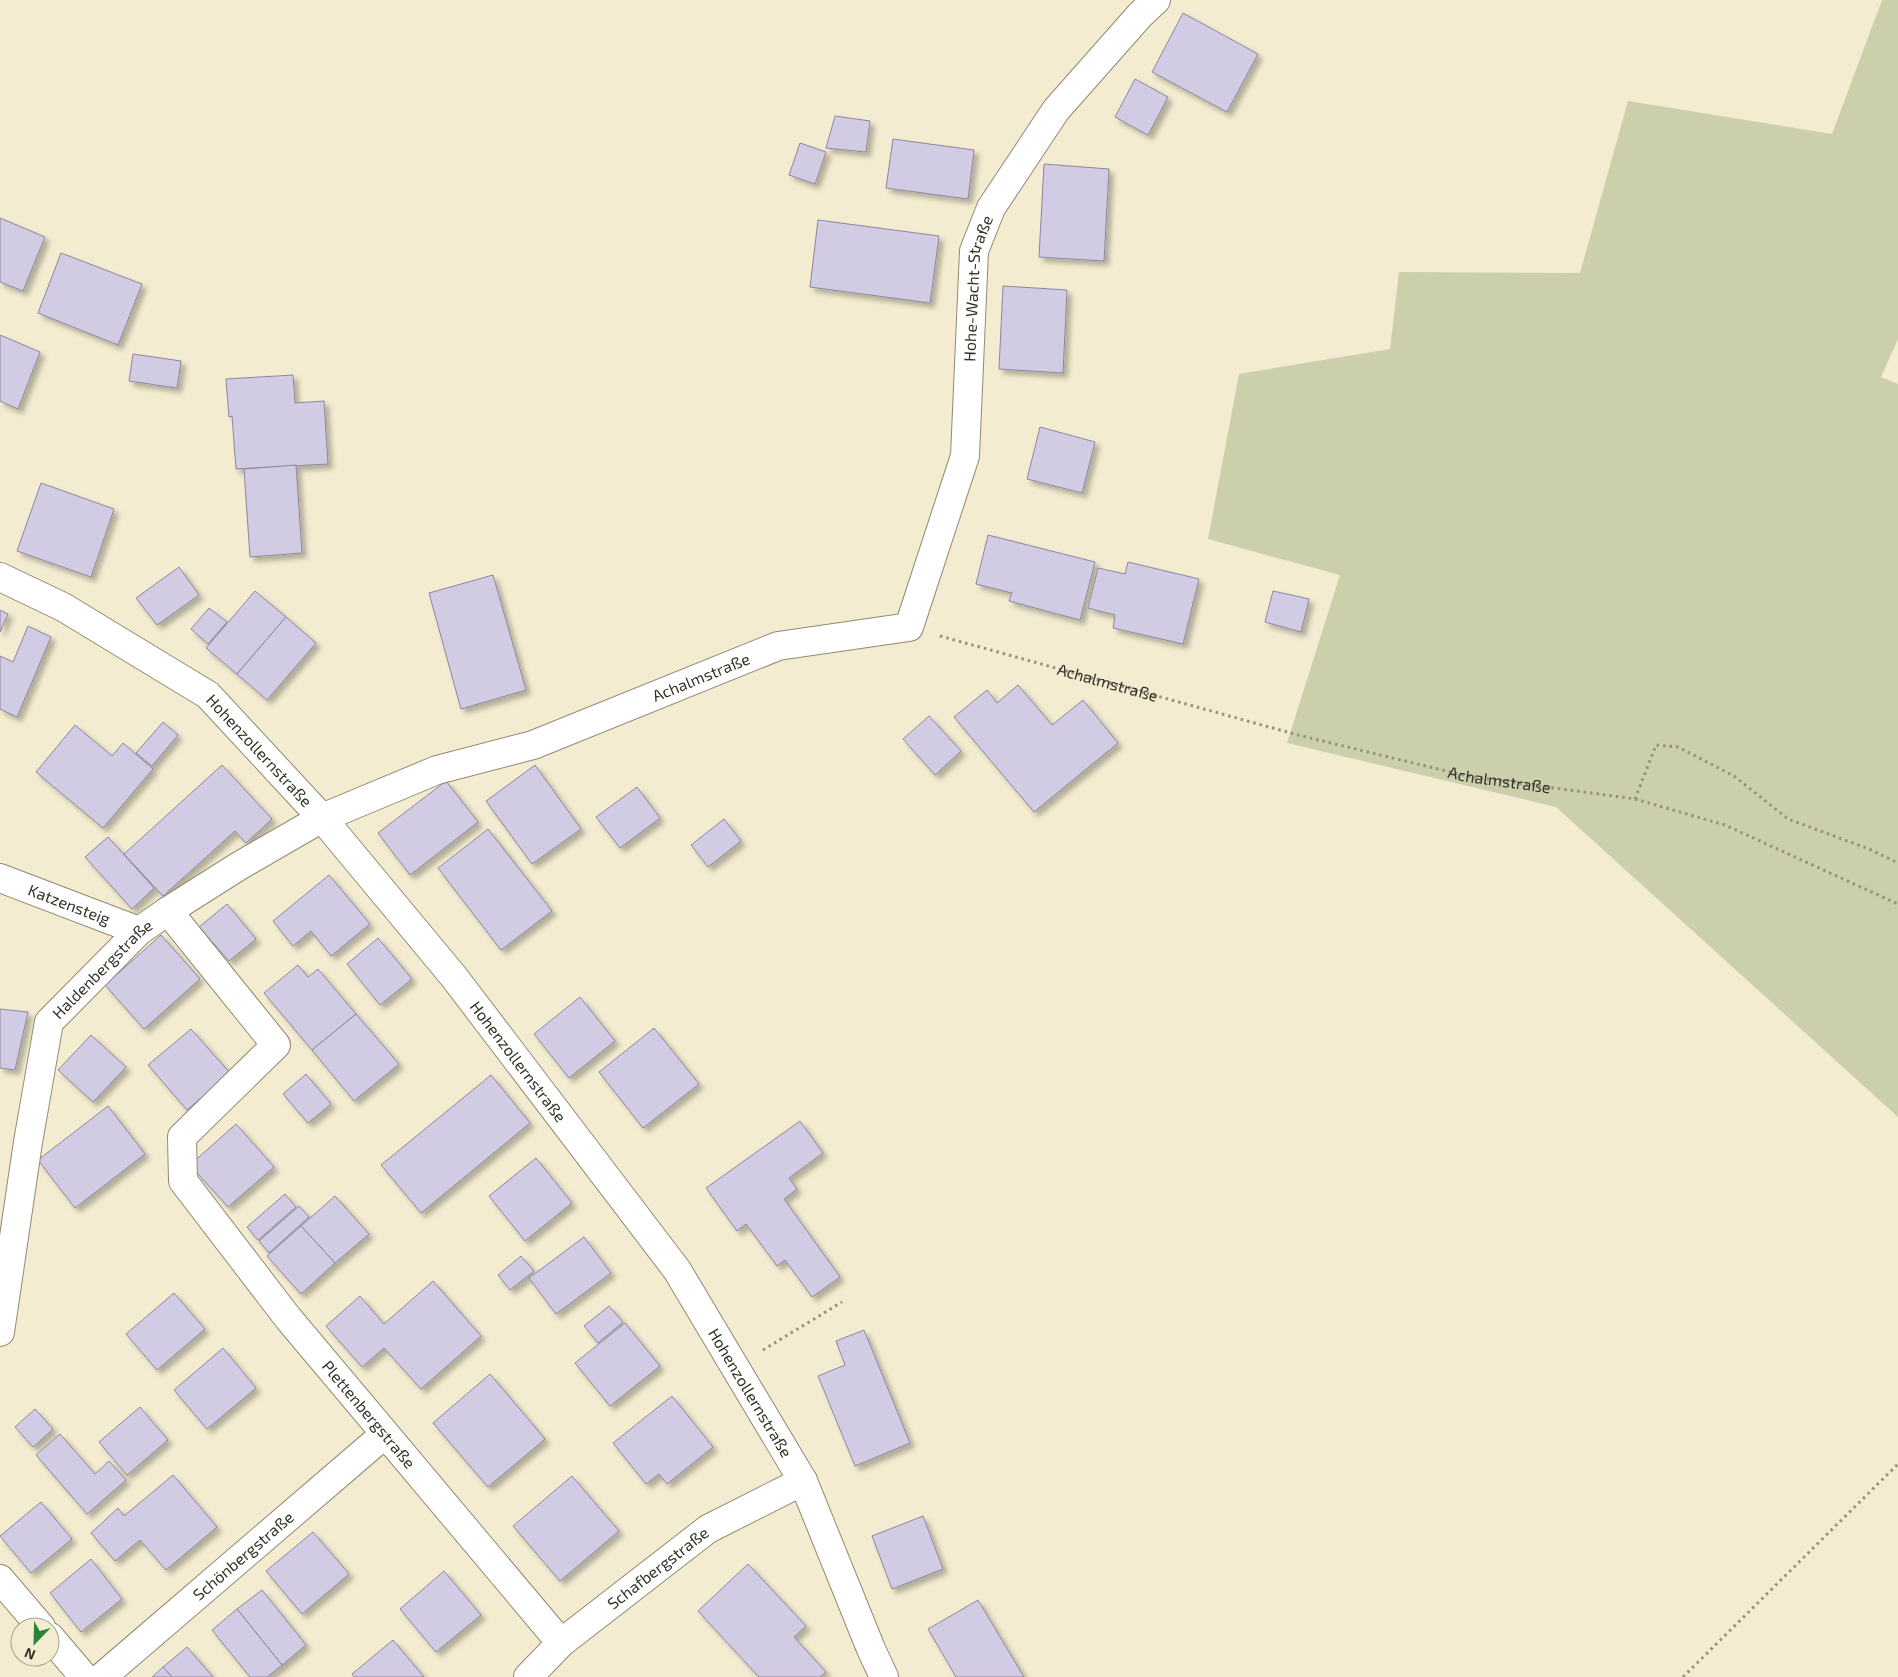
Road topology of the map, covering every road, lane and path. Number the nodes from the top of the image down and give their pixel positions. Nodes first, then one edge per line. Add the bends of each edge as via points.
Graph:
1 (1156, 0) edge
2 (0, 577) edge
3 (909, 627) junction
4 (1634, 799) junction
5 (322, 818) junction
6 (1898, 863) edge
7 (0, 878) edge
8 (1898, 904) edge
9 (168, 911) junction
10 (139, 931) junction
11 (842, 1302) dead end
12 (0, 1332) edge
13 (735, 1367) junction
14 (385, 1434) junction
15 (1898, 1464) edge
16 (804, 1481) junction
17 (0, 1579) edge
18 (32, 1617) edge
19 (561, 1643) junction
20 (60, 1649) edge
21 (533, 1675) edge
22 (84, 1677) edge
23 (102, 1677) edge
24 (884, 1677) edge
25 (1683, 1677) edge

1 - 3 street, Hohe-Wacht-Straße via 1056,110 991,208 974,251 965,456
2 - 5 street, Hohenzollernstraße via 63,607 208,695
3 - 4 path, Achalmstraße via 1298,735 1467,776
3 - 5 street, Achalmstraße via 778,646 533,745 437,770
4 - 6 path via 1656,745 1678,747 1734,776 1788,819 1869,848
4 - 8 path, Achalmstraße via 1725,825
5 - 9 street, Haldenbergstraße
5 - 13 street, Hohenzollernstraße via 454,977 677,1270
7 - 10 street, Katzensteig
9 - 10 street, Haldenbergstraße
9 - 14 street, Plettenbergstraße via 276,1045 182,1137 183,1181 288,1318
10 - 12 street, Haldenbergstraße via 49,1022
11 - 13 path
13 - 16 street, Hohenzollernstraße
14 - 19 street, Plettenbergstraße
14 - 23 street, Schönbergstraße
15 - 25 path
16 - 19 street, Schafbergstraße via 708,1530
16 - 24 street, Hohenzollernstraße
17 - 18 street
19 - 21 street, Schafbergstraße
20 - 22 street

